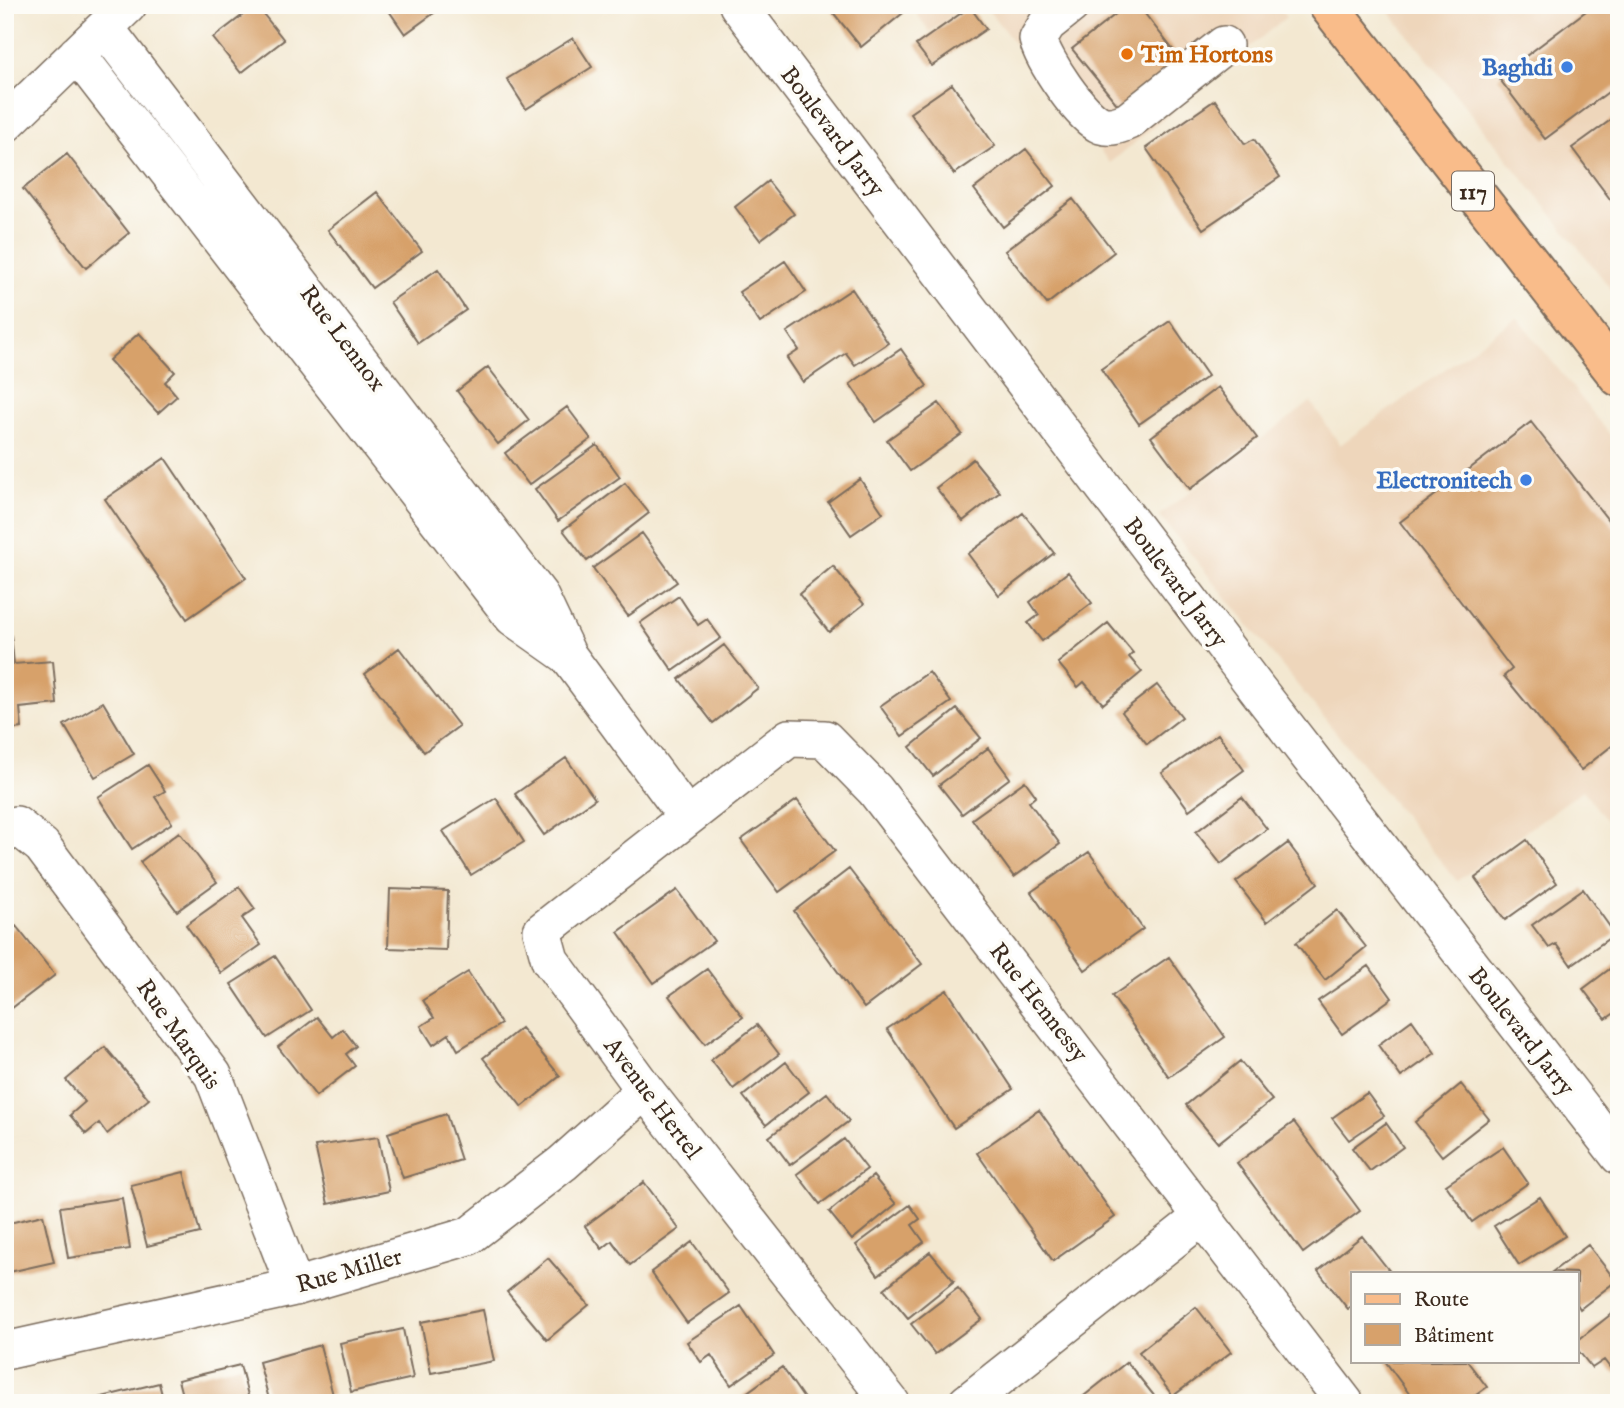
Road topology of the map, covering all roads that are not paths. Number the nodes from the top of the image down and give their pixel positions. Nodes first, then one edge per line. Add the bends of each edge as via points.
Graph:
1 (737, 5) edge
2 (1070, 5) edge
3 (1328, 5) edge
4 (116, 17) edge
5 (1224, 45) dead end
6 (77, 54) junction
7 (5, 124) edge
8 (1619, 377) edge
9 (568, 656) junction
10 (687, 817) junction
11 (5, 834) edge
12 (645, 1090) junction
13 (1619, 1156) edge
14 (1203, 1216) junction
15 (295, 1287) junction
16 (5, 1351) edge
17 (891, 1403) edge
18 (967, 1403) edge
19 (1345, 1403) edge

1 - 13 street, Boulevard Jarry
2 - 5 street via 1047,24 1038,39 1047,63 1099,124 1118,126 1128,121
3 - 8 main road, 117
4 - 6 street
4 - 9 street, Rue Lennox via 538,595
6 - 7 street
6 - 9 street, Rue Lennox via 513,618
9 - 10 street, Rue Lennox
10 - 12 street, Avenue Hertel via 542,931 550,960
10 - 14 street, Rue Hennessy via 789,738 825,739 875,790
11 - 15 street, Rue Marquis via 16,825 42,846 214,1075
12 - 15 street, Rue Miller via 563,1163 469,1236
12 - 17 street, Avenue Hertel
14 - 18 street
14 - 19 street, Rue Hennessy
15 - 16 street, Rue Miller

